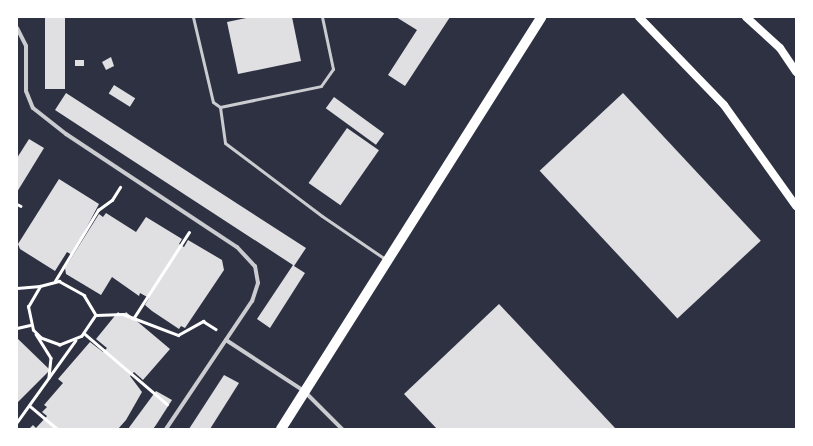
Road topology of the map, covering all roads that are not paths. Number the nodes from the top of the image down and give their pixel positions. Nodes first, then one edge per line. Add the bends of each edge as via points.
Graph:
1 (193, 17) edge
2 (322, 17) edge
3 (541, 17) edge
4 (639, 17) edge
5 (746, 17) edge
6 (17, 28) edge
7 (796, 72) edge
8 (220, 107) junction
9 (796, 206) edge
10 (387, 260) junction
11 (227, 338) junction
12 (304, 391) junction
13 (166, 429) edge
14 (281, 429) edge
15 (342, 429) edge

1 - 8 lane via 213,102
2 - 8 lane via 333,69 321,86
3 - 10 main road
4 - 9 main road via 724,105
5 - 7 main road via 780,48
6 - 11 street via 26,46 29,103 47,121 244,252 257,274 252,301
8 - 10 lane via 225,143 322,216
10 - 12 main road
11 - 12 street
11 - 13 street
12 - 14 main road
12 - 15 street

